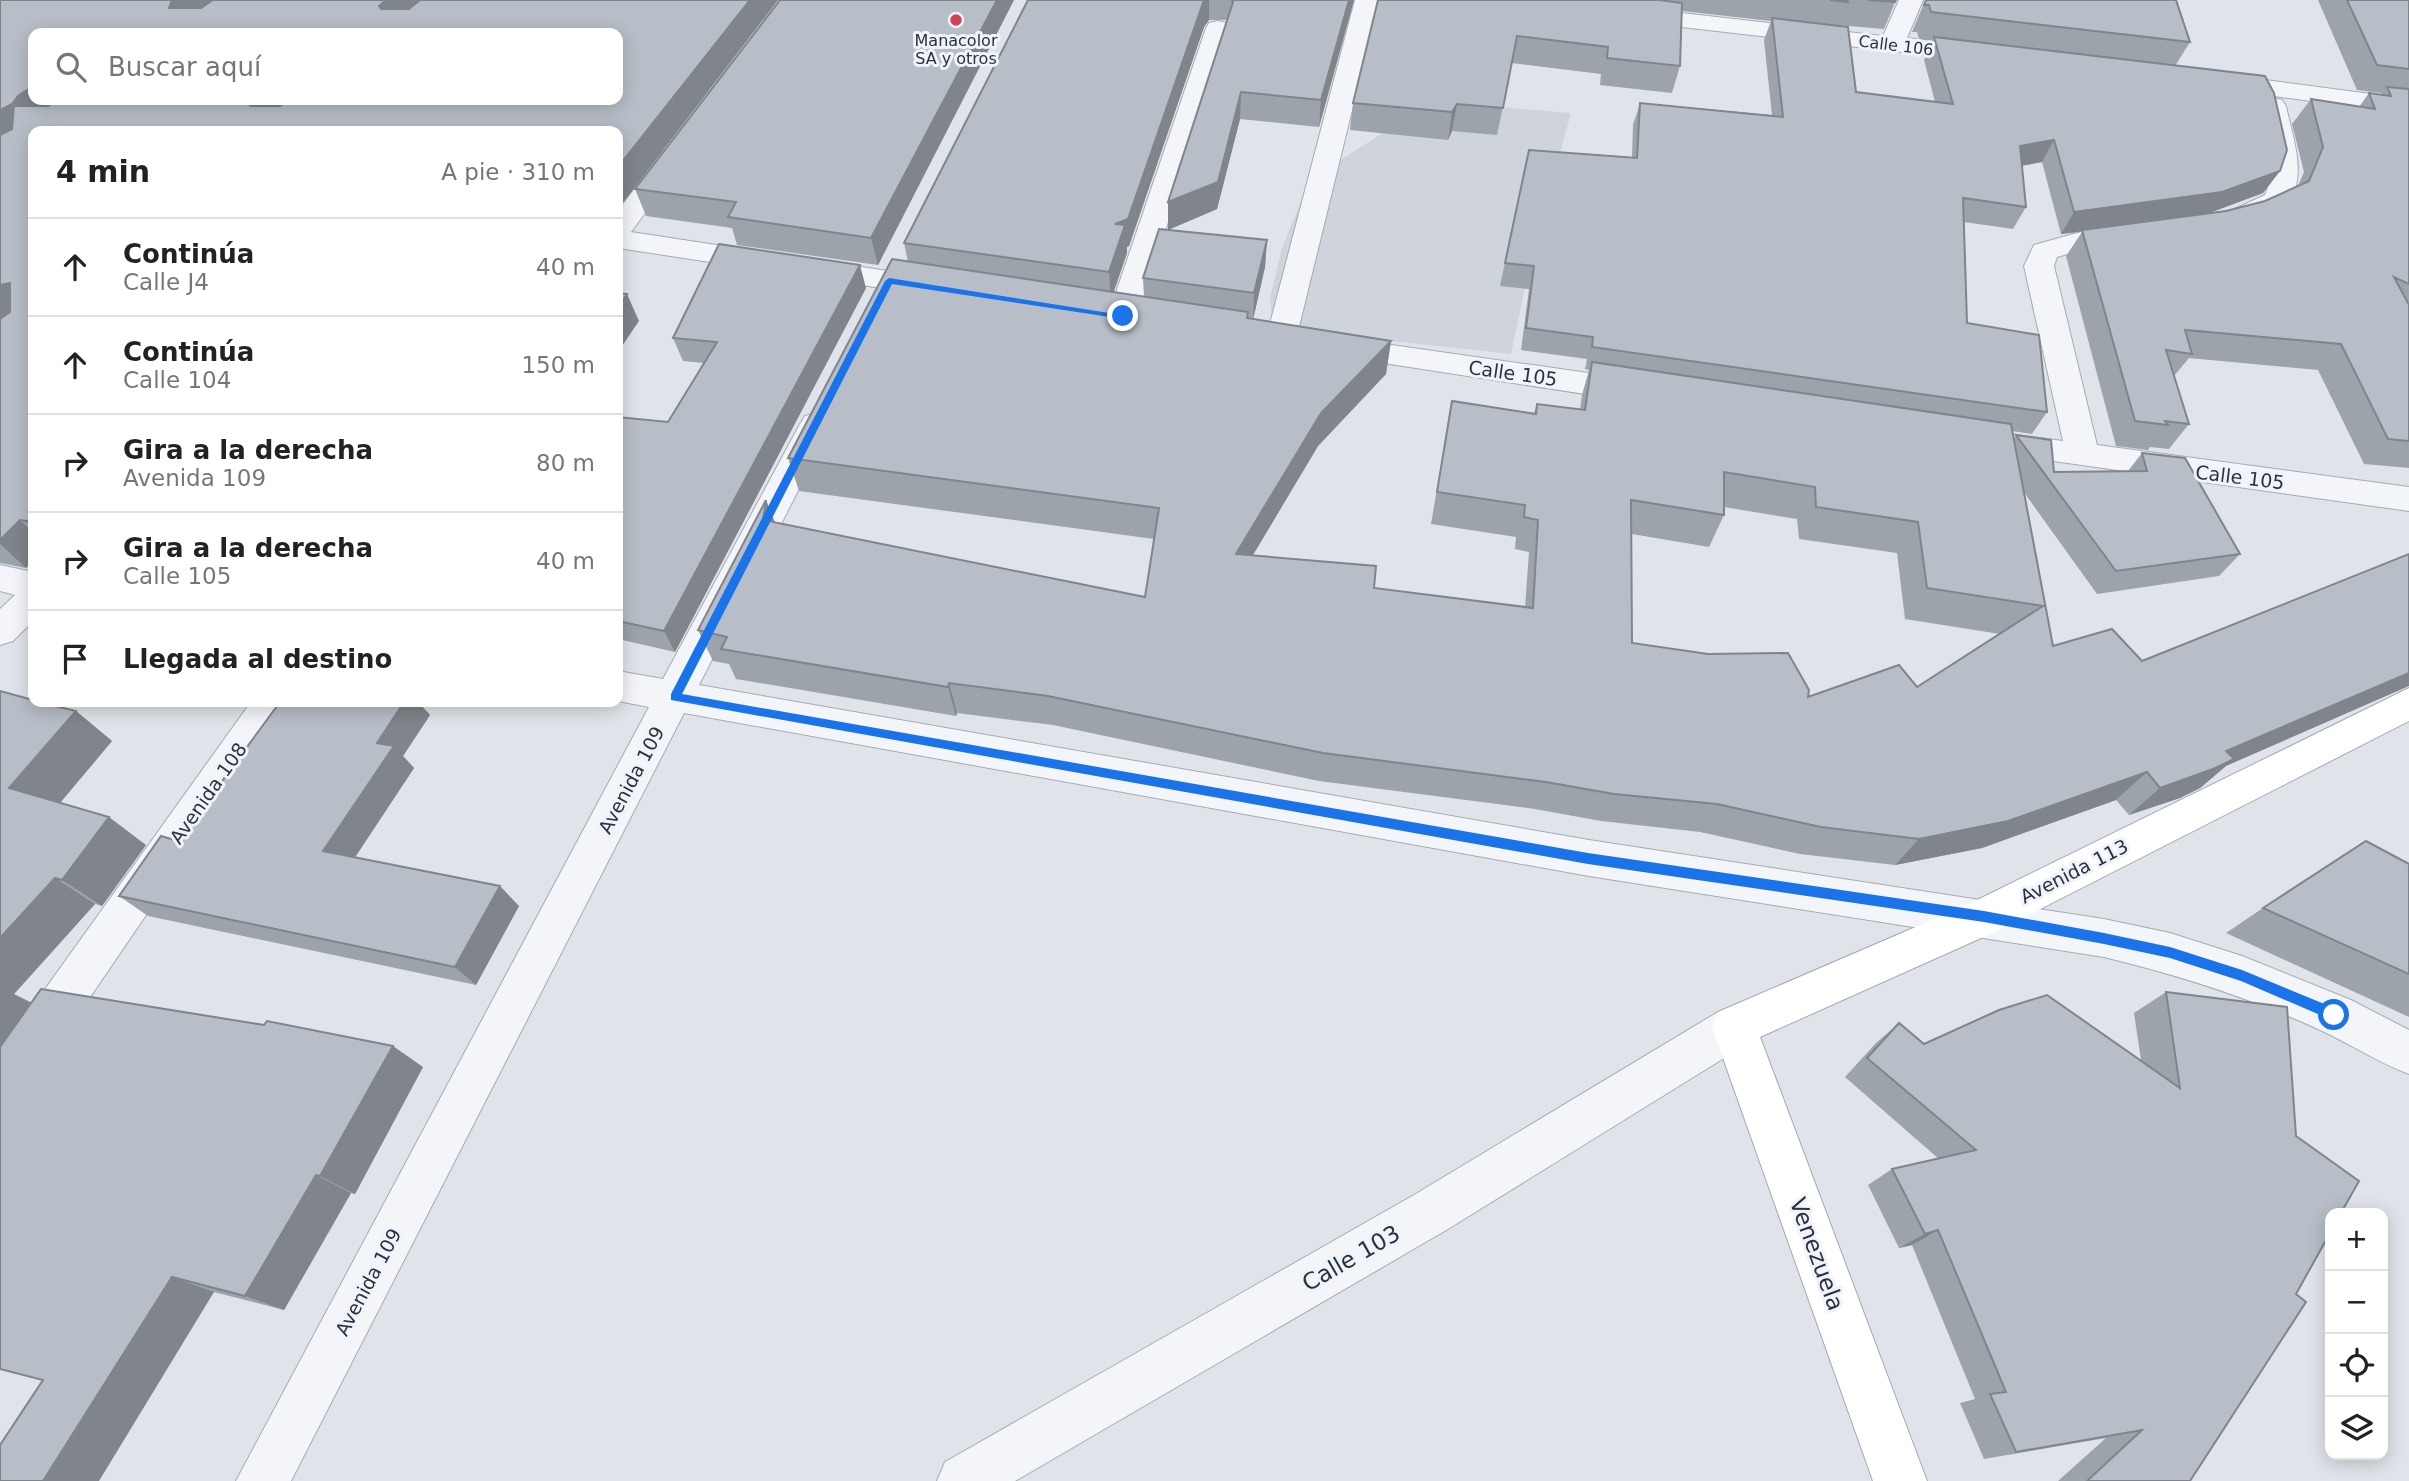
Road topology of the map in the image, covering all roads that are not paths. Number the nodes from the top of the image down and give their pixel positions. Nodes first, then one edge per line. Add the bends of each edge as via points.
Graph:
1 (1367, 0) edge
2 (1911, 0) edge
3 (1604, 11) edge
4 (1218, 28) dead end
5 (1892, 44) junction
6 (1999, 57) edge
7 (2200, 80) edge
8 (2268, 88) junction
9 (2409, 107) edge
10 (684, 142) edge
11 (623, 223) edge
12 (2214, 225) edge
13 (2149, 234) edge
14 (623, 240) edge
15 (908, 244) edge
16 (889, 281) junction
17 (958, 291) edge
18 (1123, 316) edge
19 (870, 317) edge
20 (832, 391) edge
21 (1668, 396) edge
22 (1972, 440) edge
23 (2083, 456) junction
24 (2409, 499) edge
25 (0, 578) edge
26 (28, 583) edge
27 (28, 604) edge
28 (0, 631) edge
29 (623, 687) edge
30 (675, 697) junction
31 (2409, 703) edge
32 (268, 707) edge
33 (1984, 917) junction
34 (1734, 1027) junction
35 (2409, 1053) edge
36 (0, 1090) edge
37 (263, 1481) edge
38 (964, 1481) edge
39 (1900, 1481) edge

1 - 21 street, Calle 105 via 1268,337
2 - 5 street
3 - 5 street, Calle 106
4 - 18 street
5 - 6 street, Calle 106
7 - 8 street
8 - 9 street
8 - 12 street via 2287,173 2277,200 2244,217
10 - 11 street
13 - 23 street via 2095,237 2044,251 2039,266
14 - 16 street
15 - 16 street
16 - 17 street
16 - 19 street
20 - 30 street, Avenida 109
22 - 23 street, Calle 105
23 - 24 street, Calle 105
25 - 26 street
27 - 28 street
29 - 30 street
30 - 33 street via 1588,858
30 - 37 street, Avenida 109
31 - 33 main road, Avenida 113
32 - 36 street, Avenida 108
33 - 34 main road, Avenida 113
33 - 35 street via 2182,957 2242,976
34 - 38 street, Calle 103 via 1431,1212
34 - 39 main road, Venezuela

